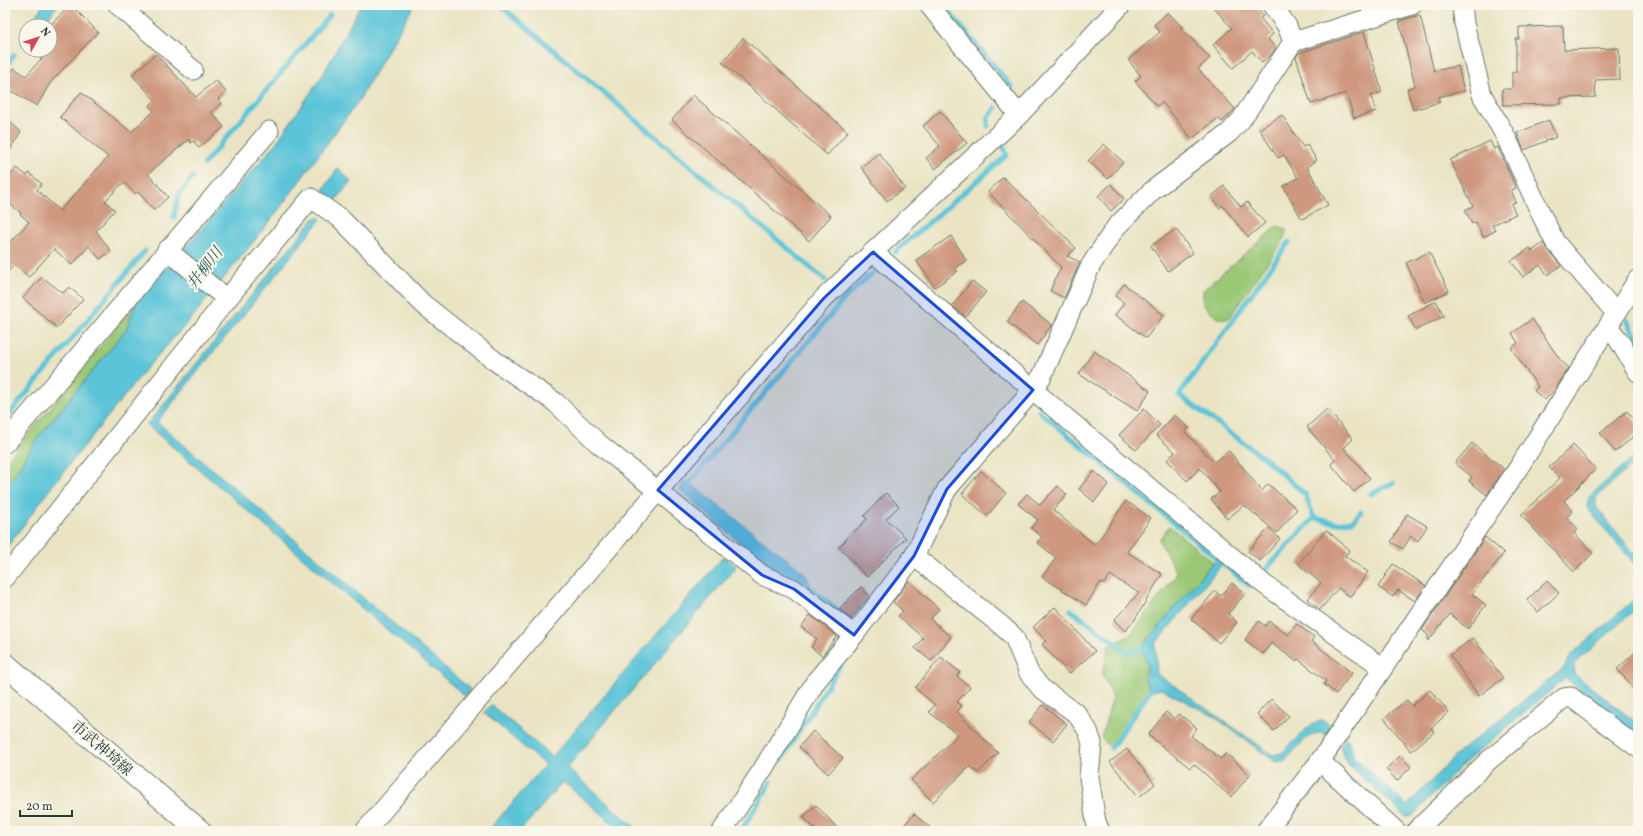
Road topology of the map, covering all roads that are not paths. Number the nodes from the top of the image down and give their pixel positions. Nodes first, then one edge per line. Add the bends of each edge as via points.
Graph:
1 (118, 5) edge
2 (929, 5) edge
3 (1121, 5) edge
4 (1272, 5) edge
5 (1412, 5) edge
6 (1462, 5) edge
7 (1293, 42) junction
8 (193, 70) dead end
9 (1019, 115) junction
10 (269, 131) dead end
11 (167, 250) junction
12 (872, 252) junction
13 (1638, 279) edge
14 (227, 299) junction
15 (1612, 320) junction
16 (1638, 372) edge
17 (1032, 390) junction
18 (5, 443) edge
19 (658, 490) junction
20 (914, 556) junction
21 (5, 578) edge
22 (854, 635) junction
23 (5, 664) edge
24 (1382, 667) junction
25 (1638, 748) edge
26 (1320, 761) junction
27 (200, 831) edge
28 (365, 831) edge
29 (722, 831) edge
30 (1100, 831) edge
31 (1266, 831) edge
32 (1396, 831) edge
33 (1416, 831) edge

1 - 8 street
2 - 9 street
3 - 9 street
4 - 7 street via 1287,26
5 - 7 street
6 - 15 street via 1482,95 1505,135 1555,242
7 - 17 street via 1229,134 1153,190 1116,227 1091,265 1042,376
9 - 12 street
10 - 11 street
11 - 14 street
11 - 18 street
12 - 17 street
12 - 19 street via 824,298
13 - 15 street
14 - 19 street via 311,198 341,219 423,304 495,361 555,402 598,443
14 - 21 street
15 - 16 street via 1618,339
15 - 24 street via 1518,467
17 - 20 street via 947,489
17 - 24 street via 1265,585
19 - 22 street via 762,575 794,588
19 - 28 street
20 - 22 street
20 - 30 street via 1014,637 1029,673 1041,688 1077,714 1092,743 1089,777 1096,822
22 - 29 street via 816,681
23 - 27 main road, 市武神埼線
24 - 26 street
25 - 33 street via 1571,697 1564,698 1488,761
26 - 31 street
26 - 32 street

